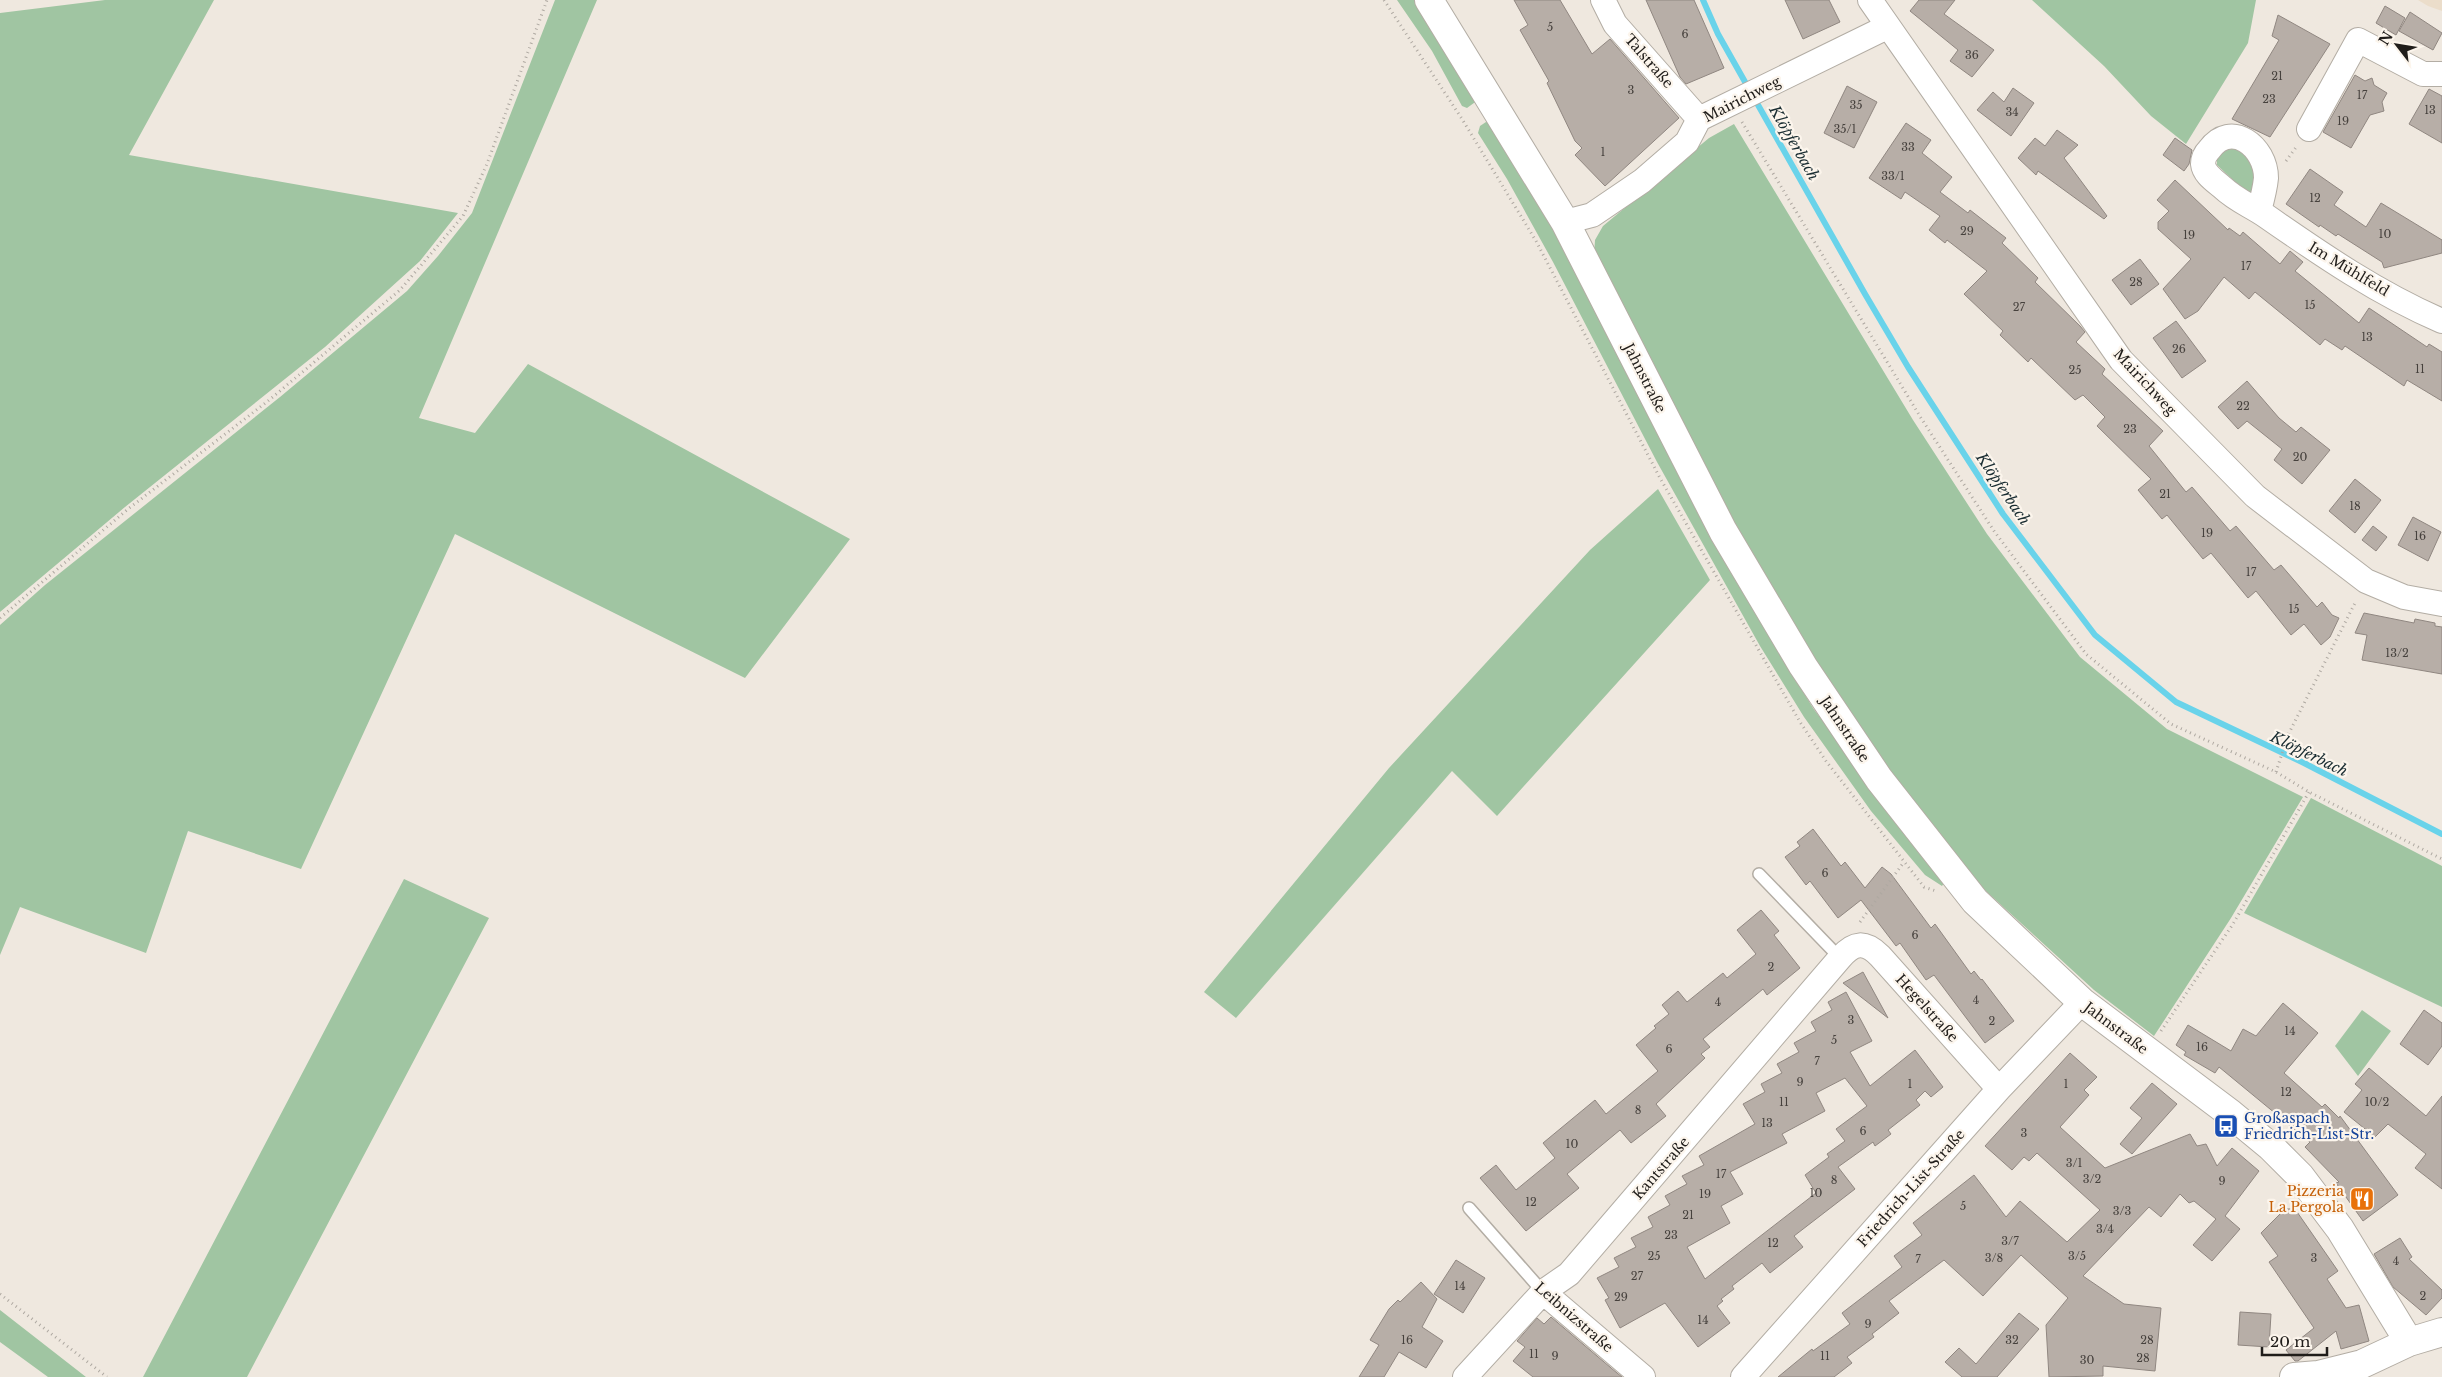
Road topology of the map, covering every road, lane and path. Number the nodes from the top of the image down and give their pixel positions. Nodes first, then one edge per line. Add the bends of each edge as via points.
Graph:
1 (547, 0) edge
2 (1428, 0) edge
3 (1603, 0) edge
4 (1870, 0) edge
5 (1887, 27) junction
6 (2442, 74) edge
7 (1737, 101) junction
8 (1699, 119) junction
9 (2308, 129) joint
10 (2266, 176) junction
11 (2259, 212) junction
12 (1565, 222) junction
13 (2442, 321) edge
14 (2366, 581) junction
15 (2442, 604) edge
16 (0, 618) edge
17 (2276, 772) junction
18 (2309, 792) junction
19 (2442, 859) edge
20 (1904, 862) dead end
21 (1759, 874) dead end
22 (1847, 952) junction
23 (2082, 1002) junction
24 (2148, 1052) junction
25 (1999, 1089) junction
26 (1470, 1208) dead end
27 (1543, 1292) junction
28 (0, 1294) edge
29 (2442, 1332) edge
30 (2409, 1342) junction
31 (2362, 1371) edge
32 (106, 1377) edge
33 (1465, 1377) edge
34 (1643, 1377) edge
35 (1744, 1377) edge
36 (2294, 1377) edge

1 - 16 path via 487,164 463,216 400,290
2 - 12 street, Jahnstraße
3 - 8 street, Talstraße via 1615,24
4 - 5 street, Mairichweg
5 - 7 street, Mairichweg
5 - 14 street, Mairichweg via 2121,360 2255,496
6 - 9 street via 2423,74 2358,40
7 - 8 street, Mairichweg
7 - 17 path via 1921,418 1989,523 2086,654 2171,724
8 - 12 street, Mairichweg via 1687,142 1642,181 1592,215
9 - 10 path via 2288,159
10 - 11 street
10 - 11 street, Im Mühlfeld via 2261,156 2246,140 2237,136 2215,142 2204,156 2203,165 2209,176 2236,200
11 - 13 street, Im Mühlfeld via 2335,264
12 - 23 street, Jahnstraße via 1723,531 1803,666 1879,779 1975,901
14 - 15 street, Mairichweg via 2404,598
14 - 17 path via 2288,735
17 - 18 path
18 - 19 path
18 - 24 path via 2233,924
20 - 22 path via 1857,928
21 - 22 lane
22 - 25 street, Hegelstraße via 1862,945 1873,949
22 - 27 street, Kantstraße via 1569,1274
23 - 24 street, Jahnstraße
23 - 25 street, Friedrich-List-Straße
24 - 30 street, Jahnstraße via 2271,1147 2300,1176 2340,1229
25 - 35 street, Friedrich-List-Straße
26 - 27 lane, Leibnizstraße
27 - 33 street, Kantstraße
27 - 34 street, Leibnizstraße
28 - 32 path
29 - 30 street
30 - 31 street
31 - 36 street

